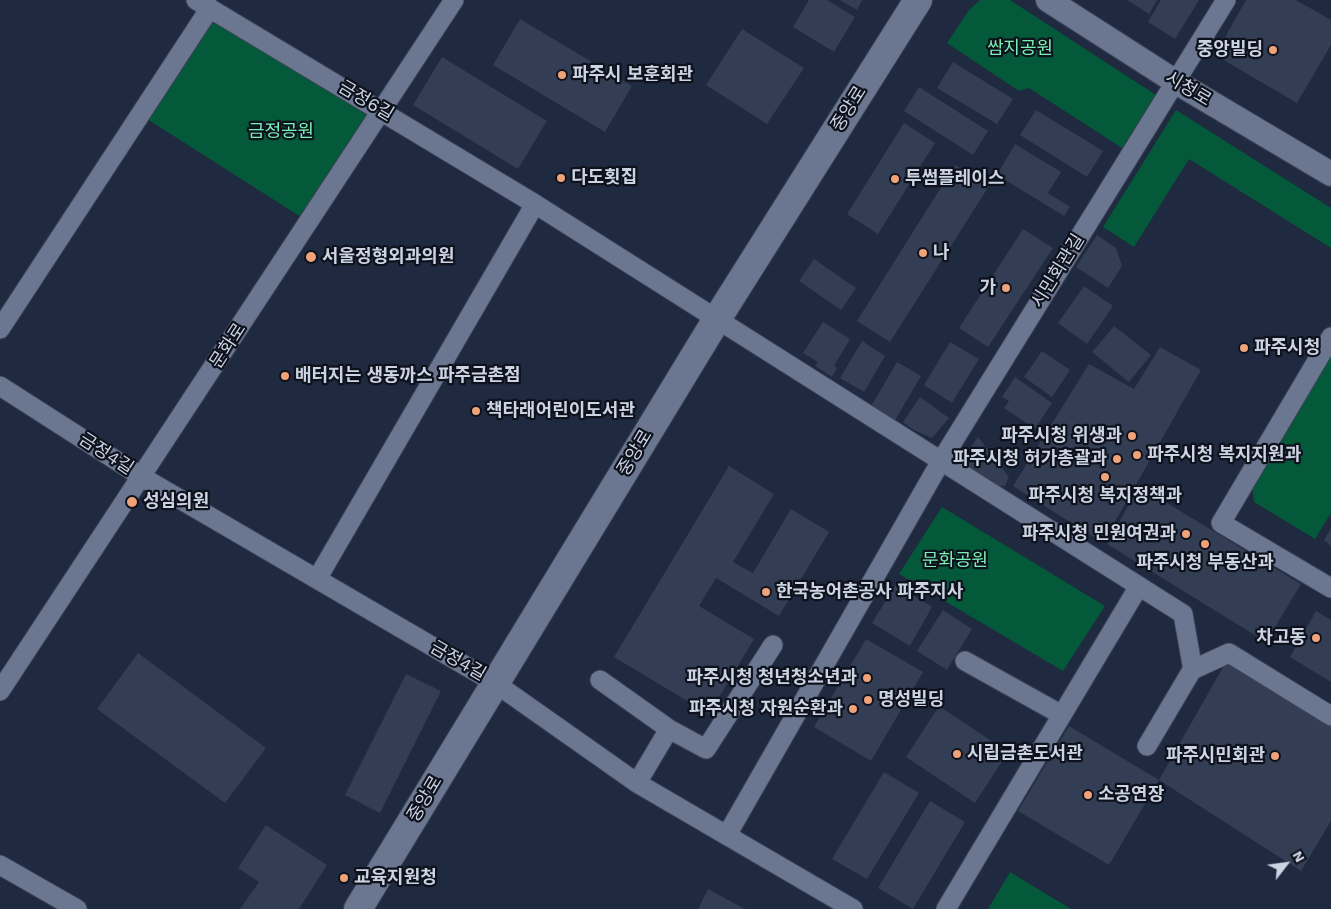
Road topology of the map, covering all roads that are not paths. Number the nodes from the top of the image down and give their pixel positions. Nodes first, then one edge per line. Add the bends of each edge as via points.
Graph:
1 (454, 0) edge
2 (918, 0) edge
3 (1048, 0) edge
4 (1226, 0) edge
5 (203, 4) edge
6 (1176, 82) junction
7 (382, 111) junction
8 (1331, 174) edge
9 (535, 204) junction
10 (717, 319) junction
11 (0, 329) edge
12 (1331, 337) edge
13 (0, 386) edge
14 (941, 461) junction
15 (142, 477) junction
16 (317, 579) junction
17 (1139, 586) junction
18 (1331, 588) edge
19 (773, 645) dead end
20 (965, 660) dead end
21 (1192, 670) junction
22 (600, 680) dead end
23 (495, 683) junction
24 (0, 691) edge
25 (1062, 715) junction
26 (1331, 716) edge
27 (669, 729) junction
28 (1147, 746) dead end
29 (637, 783) junction
30 (727, 835) junction
31 (0, 865) edge
32 (78, 909) edge
33 (358, 909) edge
34 (853, 909) edge
35 (946, 909) edge

1 - 7 street, 문화로
2 - 10 main road, 중앙로
3 - 6 street, 시청로
4 - 6 street, 시민회관길
5 - 7 street, 금정6길
5 - 11 street
6 - 8 street, 시청로
6 - 14 street, 시민회관길
7 - 9 street, 금정6길
7 - 15 street, 문화로
9 - 10 street, 금정6길
9 - 16 street
10 - 14 street, 금정6길
10 - 23 main road, 중앙로
12 - 18 street via 1221,523
13 - 15 street, 금정4길
14 - 17 street, 금정6길
14 - 30 street, 시민회관길
15 - 16 street, 금정4길
15 - 24 street, 문화로
16 - 23 street, 금정4길
17 - 21 street, 금정6길 via 1183,614
17 - 25 street
19 - 27 street via 706,749
20 - 25 street
21 - 26 street via 1229,653
21 - 28 street
22 - 27 street
23 - 29 street, 금정4길
23 - 33 main road, 중앙로
25 - 35 street
27 - 29 street
29 - 30 street, 금정4길
30 - 34 street, 금정4길
31 - 32 street

